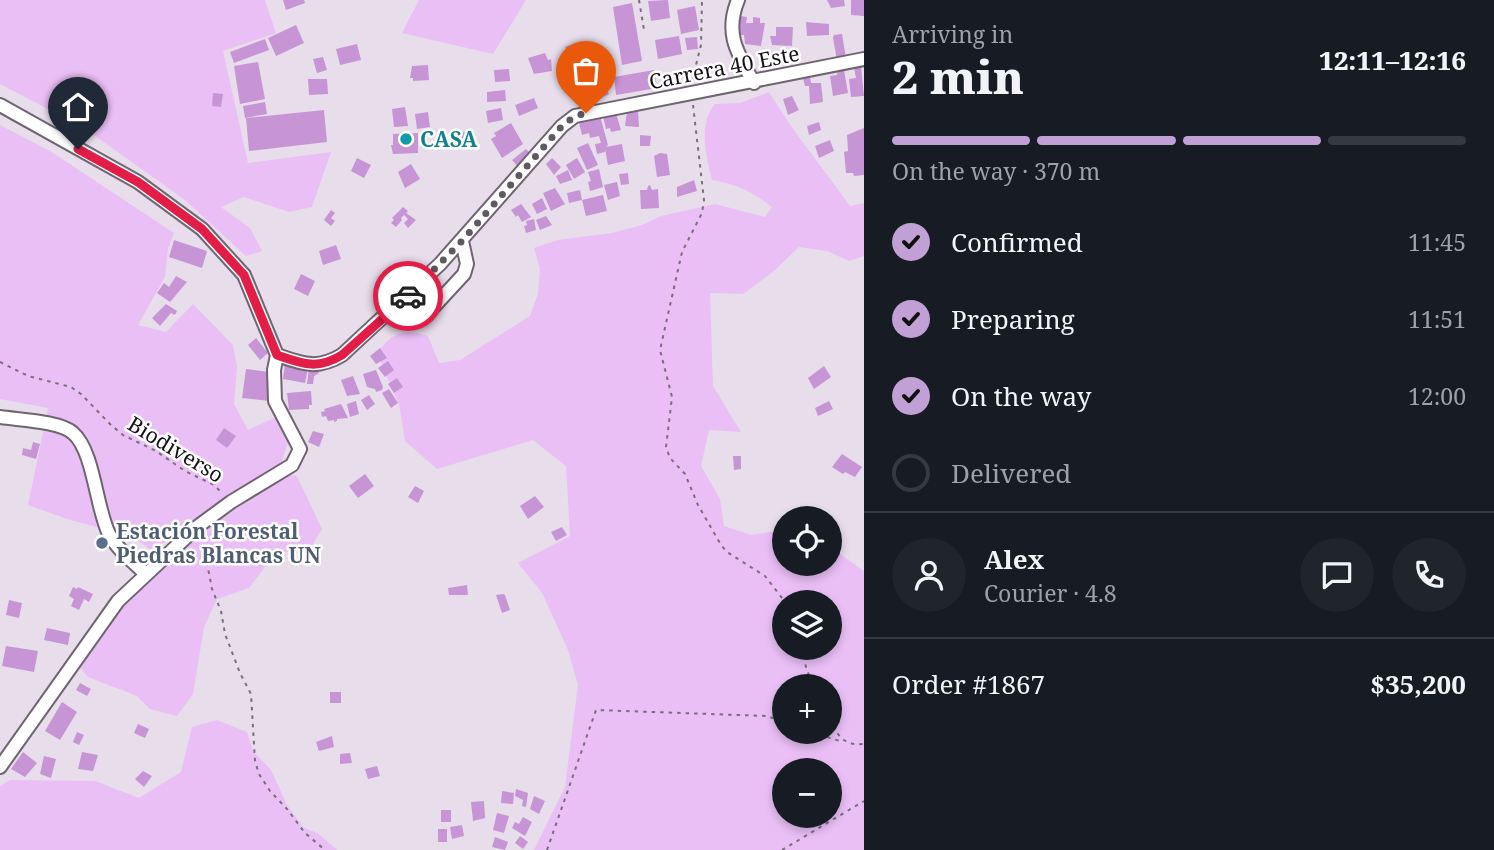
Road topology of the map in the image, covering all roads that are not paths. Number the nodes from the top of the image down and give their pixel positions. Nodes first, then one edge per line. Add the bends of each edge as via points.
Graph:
1 (738, 0) edge
2 (864, 59) edge
3 (754, 83) junction
4 (0, 105) edge
5 (462, 241) junction
6 (399, 304) junction
7 (277, 355) junction
8 (0, 417) edge
9 (146, 574) junction
10 (0, 766) edge

1 - 3 street via 733,43
2 - 3 street, Carrera 40 Este
3 - 5 street, Carrera 40 Este via 616,107 569,120
4 - 7 street via 138,182 202,229 244,275
5 - 6 street, Carrera 40 Este
5 - 6 street via 467,264 464,274 427,314 411,316
6 - 7 street, Carrera 40 Este via 332,361 314,366
7 - 9 street via 275,401 300,449 292,465 197,527
8 - 9 street via 73,432 86,453 110,535
9 - 10 street via 118,601

